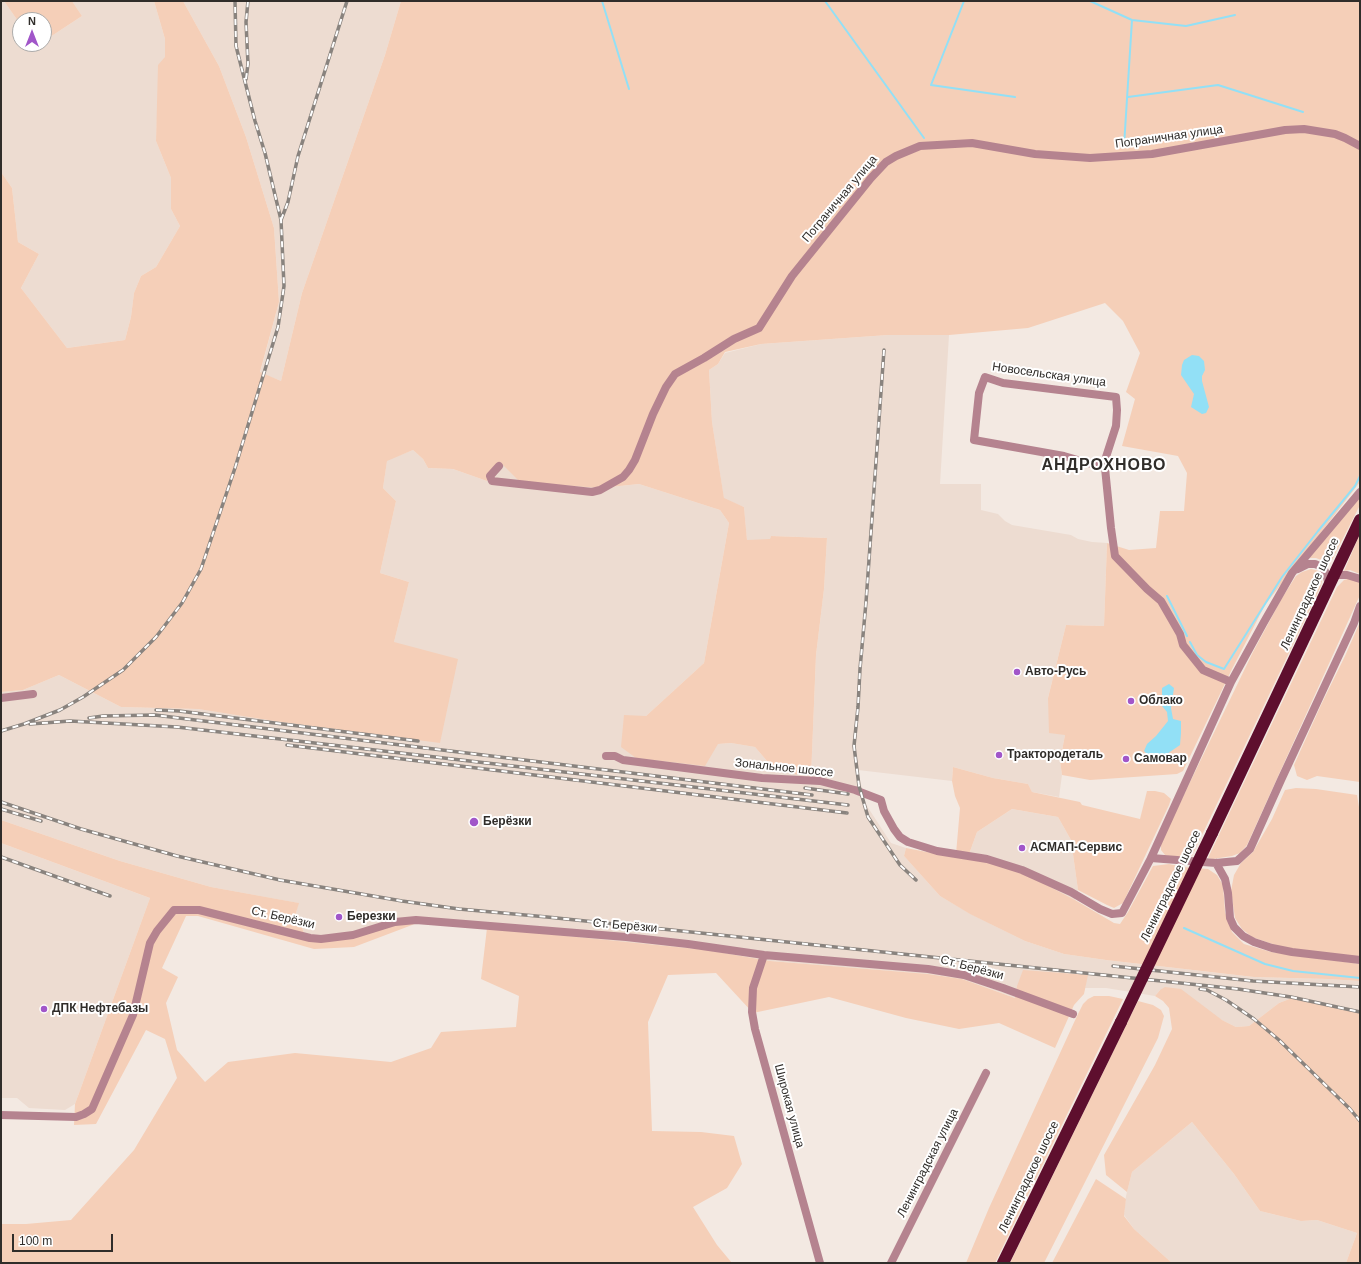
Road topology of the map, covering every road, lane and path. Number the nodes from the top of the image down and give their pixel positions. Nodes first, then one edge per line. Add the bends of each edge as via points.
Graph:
1 (1360, 146) edge
2 (500, 466) dead end
3 (1105, 468) junction
4 (1360, 492) edge
5 (1360, 520) edge
6 (1292, 573) junction
7 (1360, 579) edge
8 (1332, 580) junction
9 (1360, 606) edge
10 (1231, 682) junction
11 (33, 694) dead end
12 (1, 698) edge
13 (606, 756) dead end
14 (1151, 858) junction
15 (1216, 863) junction
16 (764, 955) junction
17 (1360, 960) edge
18 (1073, 1014) dead end
19 (986, 1073) dead end
20 (1, 1115) edge
21 (820, 1263) edge
22 (891, 1263) edge
23 (1003, 1263) edge

1 - 2 street, Пограничная улица via 1335,134 1304,129 1285,130 1152,154 1090,158 1035,154 972,143 920,146 886,162 871,178 792,276 759,328 734,339 675,374 652,414 635,460 623,478 592,492 492,481 490,476
3 - 3 street, Новосельская улица via 1116,426 1116,397 1003,382 986,377 979,393 974,440 1064,456
3 - 10 street via 1115,556 1161,601 1180,634 1183,645 1203,670
4 - 6 street
5 - 8 highway, Ленинградское шоссе
6 - 8 street via 1308,564 1315,564
6 - 10 street
7 - 8 street via 1347,575
8 - 23 highway, Ленинградское шоссе, bridge
9 - 15 street via 1250,849 1237,861
10 - 14 street
11 - 12 street
13 - 14 street, Зональное шоссе via 762,778 820,782 855,790 881,800 894,829 908,842 937,851 987,859 1022,870 1112,914 1122,913
14 - 15 street
15 - 17 street via 1225,879 1230,918 1234,927 1243,936 1272,948
16 - 18 street, Ст. Берёзки via 928,969 956,974
16 - 20 street, Ст. Берёзки via 680,943 416,920 395,922 353,935 321,939 199,910 174,910 150,943 133,1015 92,1109 76,1117
16 - 21 street, Широкая улица via 753,988 752,1012 755,1030
19 - 22 street, Ленинградская улица

